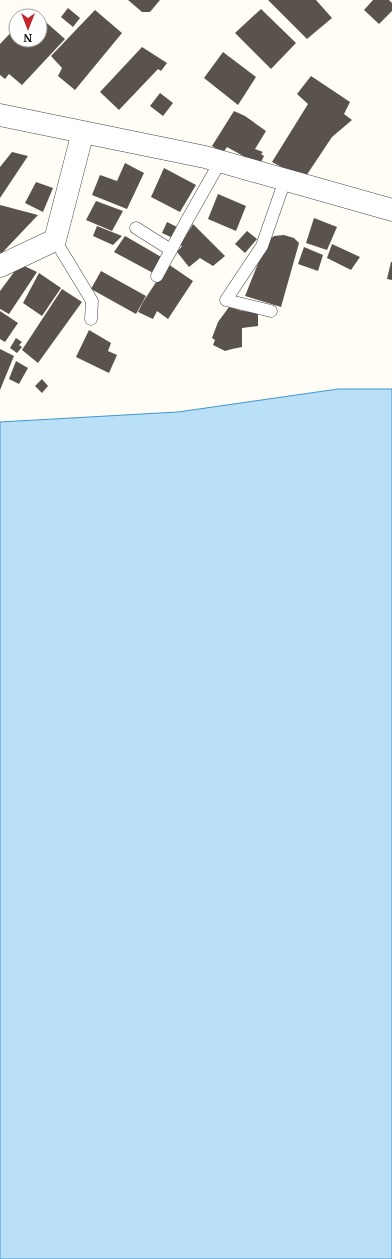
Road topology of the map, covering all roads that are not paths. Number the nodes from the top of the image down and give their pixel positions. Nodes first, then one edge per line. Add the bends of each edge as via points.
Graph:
1 (0, 115) edge
2 (84, 133) junction
3 (220, 162) junction
4 (285, 180) junction
5 (392, 210) edge
6 (136, 228) dead end
7 (55, 240) junction
8 (171, 250) junction
9 (0, 266) edge
10 (157, 276) dead end
11 (271, 311) dead end
12 (90, 319) dead end

1 - 2 street
2 - 3 street
2 - 7 street
3 - 4 street
3 - 8 lane
4 - 5 street
4 - 11 lane via 262,246 226,300
6 - 8 lane
7 - 9 street
7 - 12 lane via 92,301
8 - 10 lane

